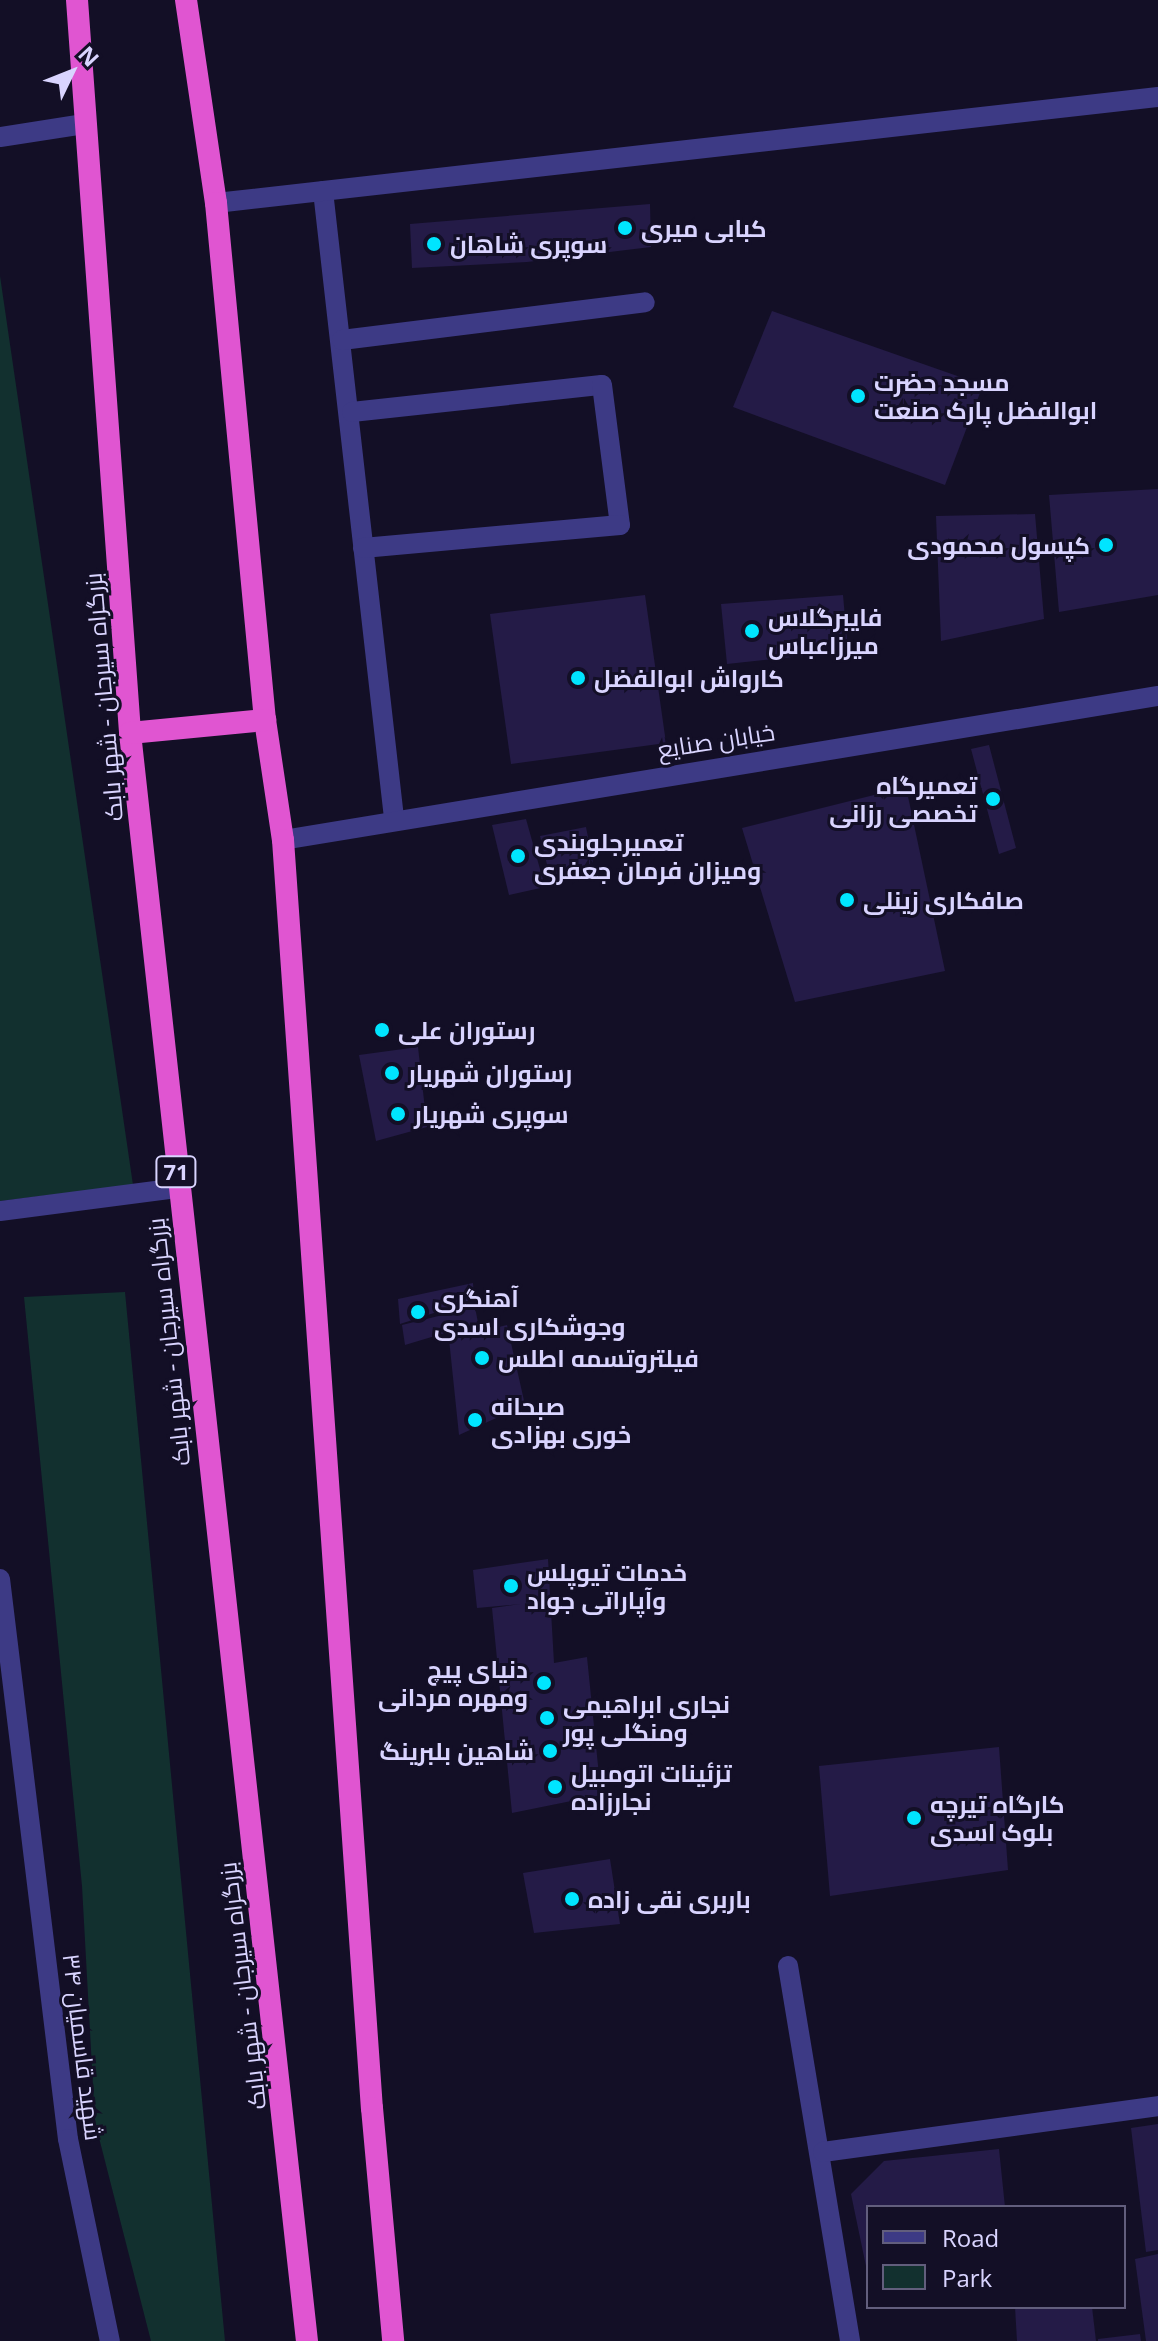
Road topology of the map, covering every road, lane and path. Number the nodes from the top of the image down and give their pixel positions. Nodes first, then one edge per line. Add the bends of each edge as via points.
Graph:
1 (77, 0) edge
2 (186, 0) edge
3 (1158, 97) edge
4 (84, 124) junction
5 (0, 137) edge
6 (323, 191) junction
7 (216, 203) junction
8 (645, 302) dead end
9 (342, 340) junction
10 (352, 412) junction
11 (363, 548) junction
12 (1158, 696) edge
13 (265, 720) junction
14 (130, 733) junction
15 (394, 818) junction
16 (283, 840) junction
17 (177, 1188) junction
18 (0, 1211) edge
19 (0, 1579) edge
20 (9, 1728) edge
21 (788, 1966) dead end
22 (1158, 2106) edge
23 (823, 2152) junction
24 (110, 2341) edge
25 (307, 2341) edge
26 (393, 2341) edge
27 (850, 2341) edge

1 - 4 highway, بزرگراه سیرجان - شهر بابک / 71
2 - 7 highway
3 - 6 street
4 - 5 street
4 - 14 highway, بزرگراه سیرجان - شهر بابک / 71
6 - 7 street
6 - 9 street
7 - 13 highway
8 - 9 street
9 - 10 street
10 - 11 street
10 - 11 street via 602,385 620,525
11 - 15 street
12 - 15 street, خیابان صنایع
13 - 14 highway
13 - 16 highway
14 - 17 highway, بزرگراه سیرجان - شهر بابک / 71
15 - 16 street, خیابان صنایع
16 - 26 highway via 368,2060
17 - 18 street
17 - 25 highway, بزرگراه سیرجان - شهر بابک / 71
19 - 20 street, شهید قاسمیان ۳۴
20 - 24 street, شهید قاسمیان ۳۴ via 22,1756 68,2139
21 - 23 street
22 - 23 street
23 - 27 street

